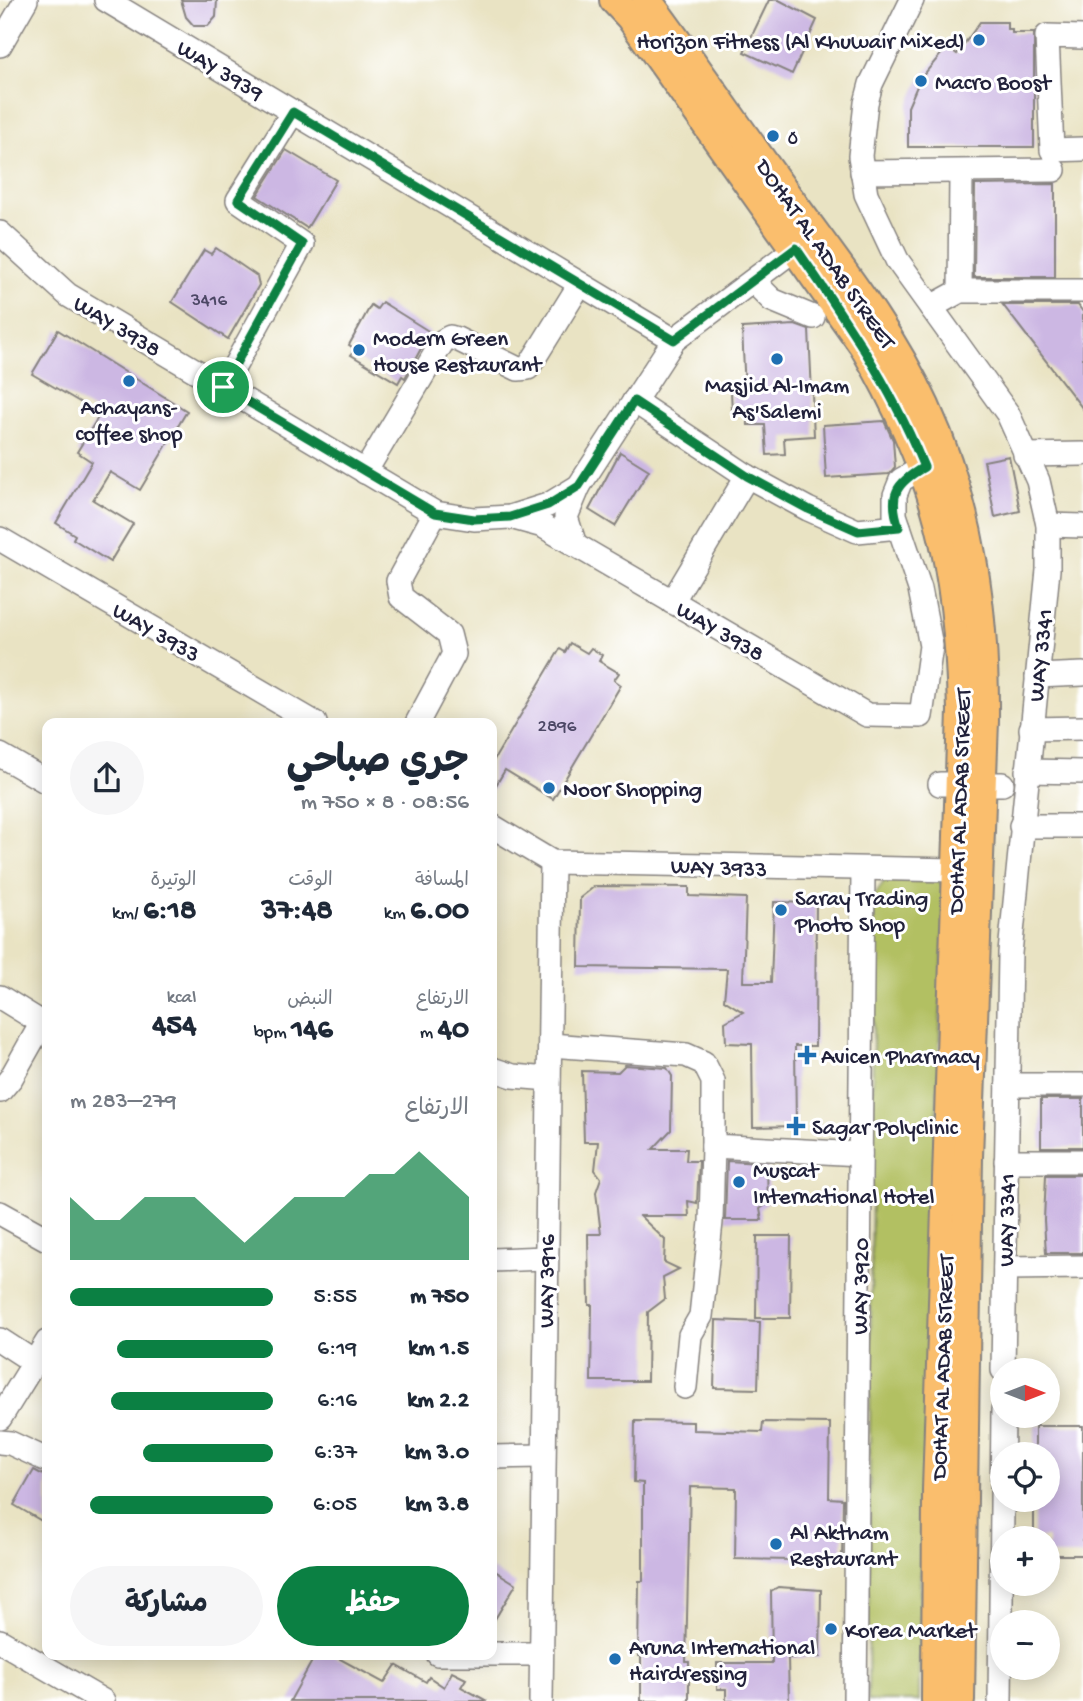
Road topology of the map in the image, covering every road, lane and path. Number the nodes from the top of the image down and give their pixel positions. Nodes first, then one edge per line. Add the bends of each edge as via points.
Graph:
1 (26, 0) edge
2 (106, 0) edge
3 (614, 0) edge
4 (647, 0) edge
5 (912, 0) edge
6 (1083, 37) edge
7 (0, 45) edge
8 (293, 112) junction
9 (1083, 149) edge
10 (1054, 170) dead end
11 (862, 172) junction
12 (961, 172) junction
13 (4, 246) edge
14 (796, 248) junction
15 (753, 281) junction
16 (580, 284) junction
17 (960, 291) junction
18 (1083, 291) edge
19 (931, 307) junction
20 (813, 317) dead end
21 (674, 340) junction
22 (223, 387) junction
23 (634, 401) junction
24 (1083, 454) edge
25 (1025, 455) junction
26 (924, 467) junction
27 (365, 472) junction
28 (747, 476) junction
29 (579, 486) junction
30 (435, 513) junction
31 (510, 517) junction
32 (1048, 525) junction
33 (1083, 526) edge
34 (899, 527) junction
35 (0, 539) edge
36 (575, 545) junction
37 (672, 602) junction
38 (1083, 674) edge
39 (1037, 676) junction
40 (305, 718) edge
41 (420, 718) edge
42 (1083, 728) edge
43 (1031, 729) junction
44 (0, 755) edge
45 (1027, 771) junction
46 (1083, 772) edge
47 (42, 779) edge
48 (971, 784) junction
49 (1021, 826) junction
50 (1083, 826) edge
51 (497, 829) edge
52 (552, 862) junction
53 (863, 870) junction
54 (956, 870) junction
55 (0, 997) edge
56 (42, 1023) edge
57 (42, 1030) edge
58 (550, 1045) junction
59 (497, 1071) edge
60 (549, 1080) junction
61 (1008, 1084) junction
62 (1083, 1084) edge
63 (0, 1091) edge
64 (713, 1146) junction
65 (860, 1154) junction
66 (1006, 1161) junction
67 (1083, 1161) edge
68 (0, 1213) edge
69 (42, 1237) edge
70 (545, 1258) junction
71 (497, 1260) edge
72 (1083, 1267) edge
73 (1004, 1268) junction
74 (0, 1340) edge
75 (42, 1350) edge
76 (1003, 1358) edge
77 (34, 1362) junction
78 (685, 1387) dead end
79 (0, 1418) edge
80 (1003, 1428) edge
81 (0, 1442) edge
82 (542, 1456) junction
83 (42, 1457) edge
84 (497, 1457) edge
85 (0, 1641) edge
86 (497, 1654) edge
87 (541, 1654) junction
88 (103, 1701) edge
89 (541, 1701) edge
90 (855, 1701) edge
91 (936, 1701) edge
92 (960, 1701) edge
93 (1000, 1701) edge

1 - 7 street
2 - 8 street, WAY 3939
3 - 14 main road, DOHAT AL ADAB STREET
4 - 48 main road, DOHAT AL ADAB STREET via 868,306 926,408 960,504 979,593 984,660
5 - 11 street, WAY 3341 via 871,83 861,124
6 - 9 street via 1047,36 1052,150
8 - 16 street, WAY 3939
8 - 22 street via 238,200 302,244
10 - 12 street
11 - 12 street
11 - 19 street, WAY 3341 via 876,222
12 - 17 street
13 - 22 street, WAY 3938 via 68,295
14 - 15 street
14 - 26 main road, DOHAT AL ADAB STREET via 869,355
15 - 20 street via 772,300
15 - 21 street
16 - 21 street, WAY 3939
16 - 27 street via 528,368 518,369 457,339 443,341
17 - 18 street
17 - 19 street
19 - 25 street, WAY 3341 via 1008,415
21 - 23 street, WAY 3938
22 - 27 street, WAY 3938
23 - 28 street
23 - 29 street, WAY 3938
24 - 25 street
25 - 32 street, WAY 3341 via 1038,481
26 - 34 street via 901,480 895,495
26 - 48 main road, DOHAT AL ADAB STREET via 951,568
27 - 30 street, WAY 3938
28 - 34 street via 858,531
28 - 37 street
29 - 31 street, WAY 3938 via 548,505
29 - 36 street, WAY 3938 via 566,517
30 - 31 street, WAY 3938 via 474,519
30 - 41 street via 398,581 401,597 449,634 454,654
31 - 36 street, WAY 3938 via 543,526
32 - 33 street
32 - 39 street, WAY 3341
34 - 37 street, WAY 3938 via 920,589 931,646 921,716 867,715
35 - 40 street, WAY 3933
36 - 37 street, WAY 3938
38 - 39 street
39 - 43 street, WAY 3341
42 - 43 street
43 - 45 street, WAY 3341
44 - 47 street
45 - 46 street
45 - 49 street, WAY 3341
48 - 54 main road, DOHAT AL ADAB STREET
48 - 92 main road, DOHAT AL ADAB STREET
49 - 50 street
49 - 61 street, WAY 3341 via 1010,953
51 - 52 street, WAY 3933
52 - 53 street, WAY 3933
52 - 58 street, WAY 3916
53 - 54 street, WAY 3933
53 - 65 street, WAY 3920
54 - 91 main road, DOHAT AL ADAB STREET via 937,1490
55 - 56 street
57 - 63 street
58 - 60 street, WAY 3916
58 - 64 street via 686,1055 704,1063 713,1082
59 - 60 street
60 - 70 street, WAY 3916
61 - 62 street
61 - 66 street, WAY 3341
64 - 65 street
64 - 78 street via 701,1316 690,1335
65 - 90 street, WAY 3920
66 - 67 street
66 - 73 street, WAY 3341
68 - 69 street
70 - 71 street
70 - 82 street, WAY 3916
72 - 73 street
73 - 76 street, WAY 3341
74 - 77 street
75 - 77 street
77 - 79 street
80 - 93 street
81 - 83 street
82 - 84 street
82 - 87 street, WAY 3916
85 - 88 street
86 - 87 street
87 - 89 street, WAY 3916

